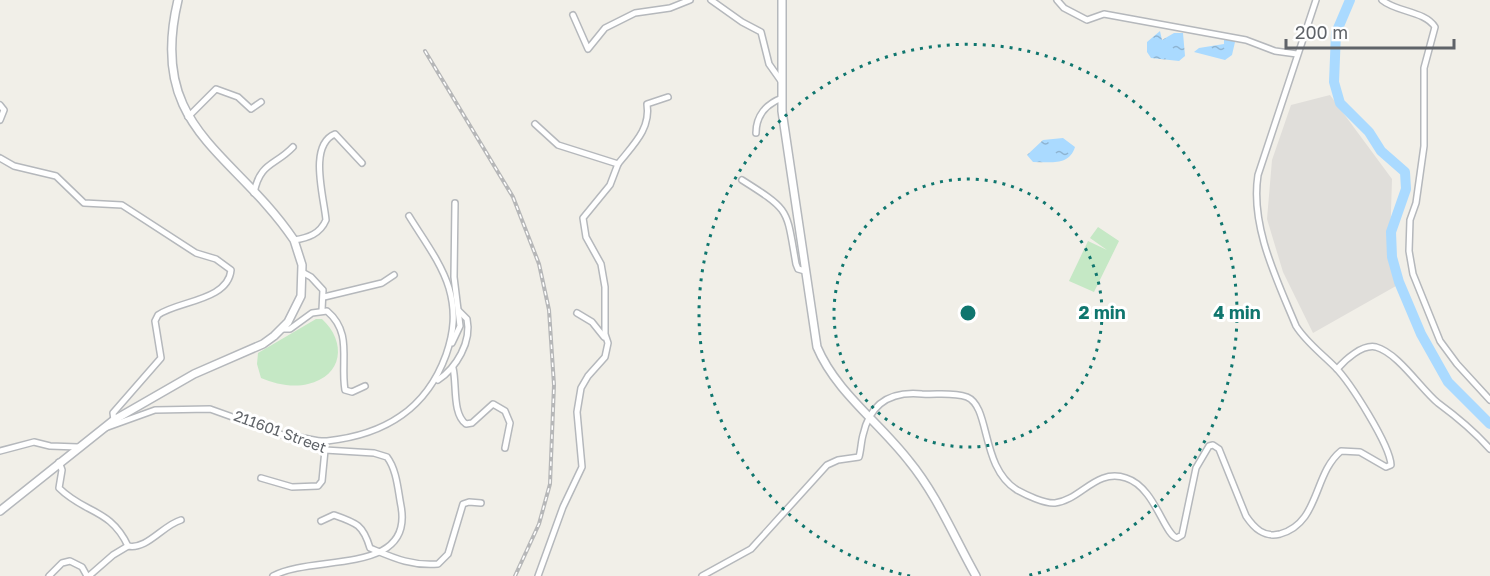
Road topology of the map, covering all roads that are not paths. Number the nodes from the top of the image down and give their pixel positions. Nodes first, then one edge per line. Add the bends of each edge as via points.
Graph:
1 (178, 0) edge
2 (690, 0) edge
3 (711, 0) edge
4 (782, 0) edge
5 (1057, 0) edge
6 (1316, 0) edge
7 (1382, 0) edge
8 (573, 15) dead end
9 (1297, 54) junction
10 (781, 81) junction
11 (668, 97) dead end
12 (782, 98) junction
13 (261, 102) dead end
14 (0, 105) edge
15 (188, 117) junction
16 (0, 120) edge
17 (535, 124) dead end
18 (756, 133) dead end
19 (293, 147) dead end
20 (0, 158) edge
21 (362, 163) dead end
22 (618, 164) junction
23 (741, 180) dead end
24 (254, 193) junction
25 (455, 203) dead end
26 (408, 216) dead end
27 (294, 240) junction
28 (805, 271) junction
29 (302, 272) junction
30 (394, 275) dead end
31 (324, 297) junction
32 (322, 310) junction
33 (459, 311) junction
34 (577, 313) dead end
35 (282, 329) junction
36 (608, 343) junction
37 (449, 346) junction
38 (453, 368) junction
39 (1337, 369) junction
40 (436, 381) junction
41 (365, 386) dead end
42 (1490, 400) edge
43 (868, 416) junction
44 (114, 420) junction
45 (100, 429) junction
46 (291, 437) junction
47 (78, 447) junction
48 (505, 448) dead end
49 (1490, 449) edge
50 (325, 450) junction
51 (0, 451) edge
52 (59, 462) junction
53 (261, 478) dead end
54 (481, 503) dead end
55 (0, 511) edge
56 (181, 520) dead end
57 (321, 521) dead end
58 (128, 546) junction
59 (386, 553) junction
60 (49, 576) edge
61 (88, 576) edge
62 (273, 576) edge
63 (538, 576) edge
64 (702, 576) edge
65 (976, 576) edge

1 - 15 street via 172,36 174,81
2 - 8 street via 670,8 635,13 603,30 588,50
3 - 10 street via 761,32 769,64
4 - 10 street
5 - 9 street via 1087,20 1104,14 1246,40
6 - 9 street
7 - 42 street via 1428,20 1435,27 1424,69 1424,146 1410,220 1409,251 1413,274 1440,341
9 - 39 street via 1258,175 1260,228 1296,326
10 - 12 street
11 - 22 street via 647,104 646,128
12 - 18 street via 770,102 758,118
12 - 28 street
13 - 15 street via 251,109 238,96 216,89
14 - 16 street via 4,110
15 - 24 street
17 - 22 street via 558,145
19 - 24 street via 265,166
20 - 44 street via 15,166 56,176 84,203 122,205 196,253 216,259 231,270 226,282 202,300 158,315 155,321 161,358 113,413
21 - 27 street via 335,134 327,139 319,166 326,220 311,236
22 - 36 street via 610,185 582,222 601,264
23 - 28 street via 786,213 795,264
24 - 27 street
25 - 33 street via 454,277
26 - 37 street via 439,264 448,287 454,324
27 - 29 street
28 - 43 street via 813,333 823,361
29 - 31 street via 317,283
29 - 35 street via 301,296
30 - 31 street via 382,283
31 - 32 street
32 - 35 street via 290,329
32 - 41 street via 335,317 344,334 345,390 352,392
33 - 37 street via 459,331
33 - 38 street via 469,328
34 - 36 street via 596,326
35 - 44 street via 263,344 194,374
36 - 63 street via 605,357 581,388 577,412 582,467
37 - 40 street
38 - 40 street
38 - 48 street via 462,421 472,423 494,404 500,406 510,423
39 - 43 street via 1374,425 1391,465 1386,467 1360,452 1341,451 1331,462 1303,521 1274,536 1258,530 1246,516 1223,457 1213,445 1196,468 1182,535 1177,537 1169,532 1152,499 1126,478 1096,480 1052,503 1014,487 995,464 981,413 967,398 948,393 898,393
39 - 49 street via 1349,357 1377,347 1457,415
40 - 46 street via 415,405 375,430 325,441
43 - 64 street via 858,457 827,465 751,549
43 - 65 street via 926,484
44 - 45 street
45 - 46 street, 211601 Street via 155,410 187,408 227,413
45 - 47 street
46 - 50 street, 211601 Street
47 - 51 street via 34,442
47 - 52 street
50 - 53 street via 322,482 318,486 292,487
50 - 59 street, 211601 Street via 385,455 390,461 402,524 400,534
52 - 55 street
52 - 58 street via 59,488 109,519
54 - 59 street via 463,504 442,562 418,566
56 - 58 street via 170,523 148,541
57 - 59 street via 334,515 356,524 366,534 370,548
58 - 61 street
59 - 62 street via 351,565 294,568
60 - 61 street via 62,563 70,561 82,567

